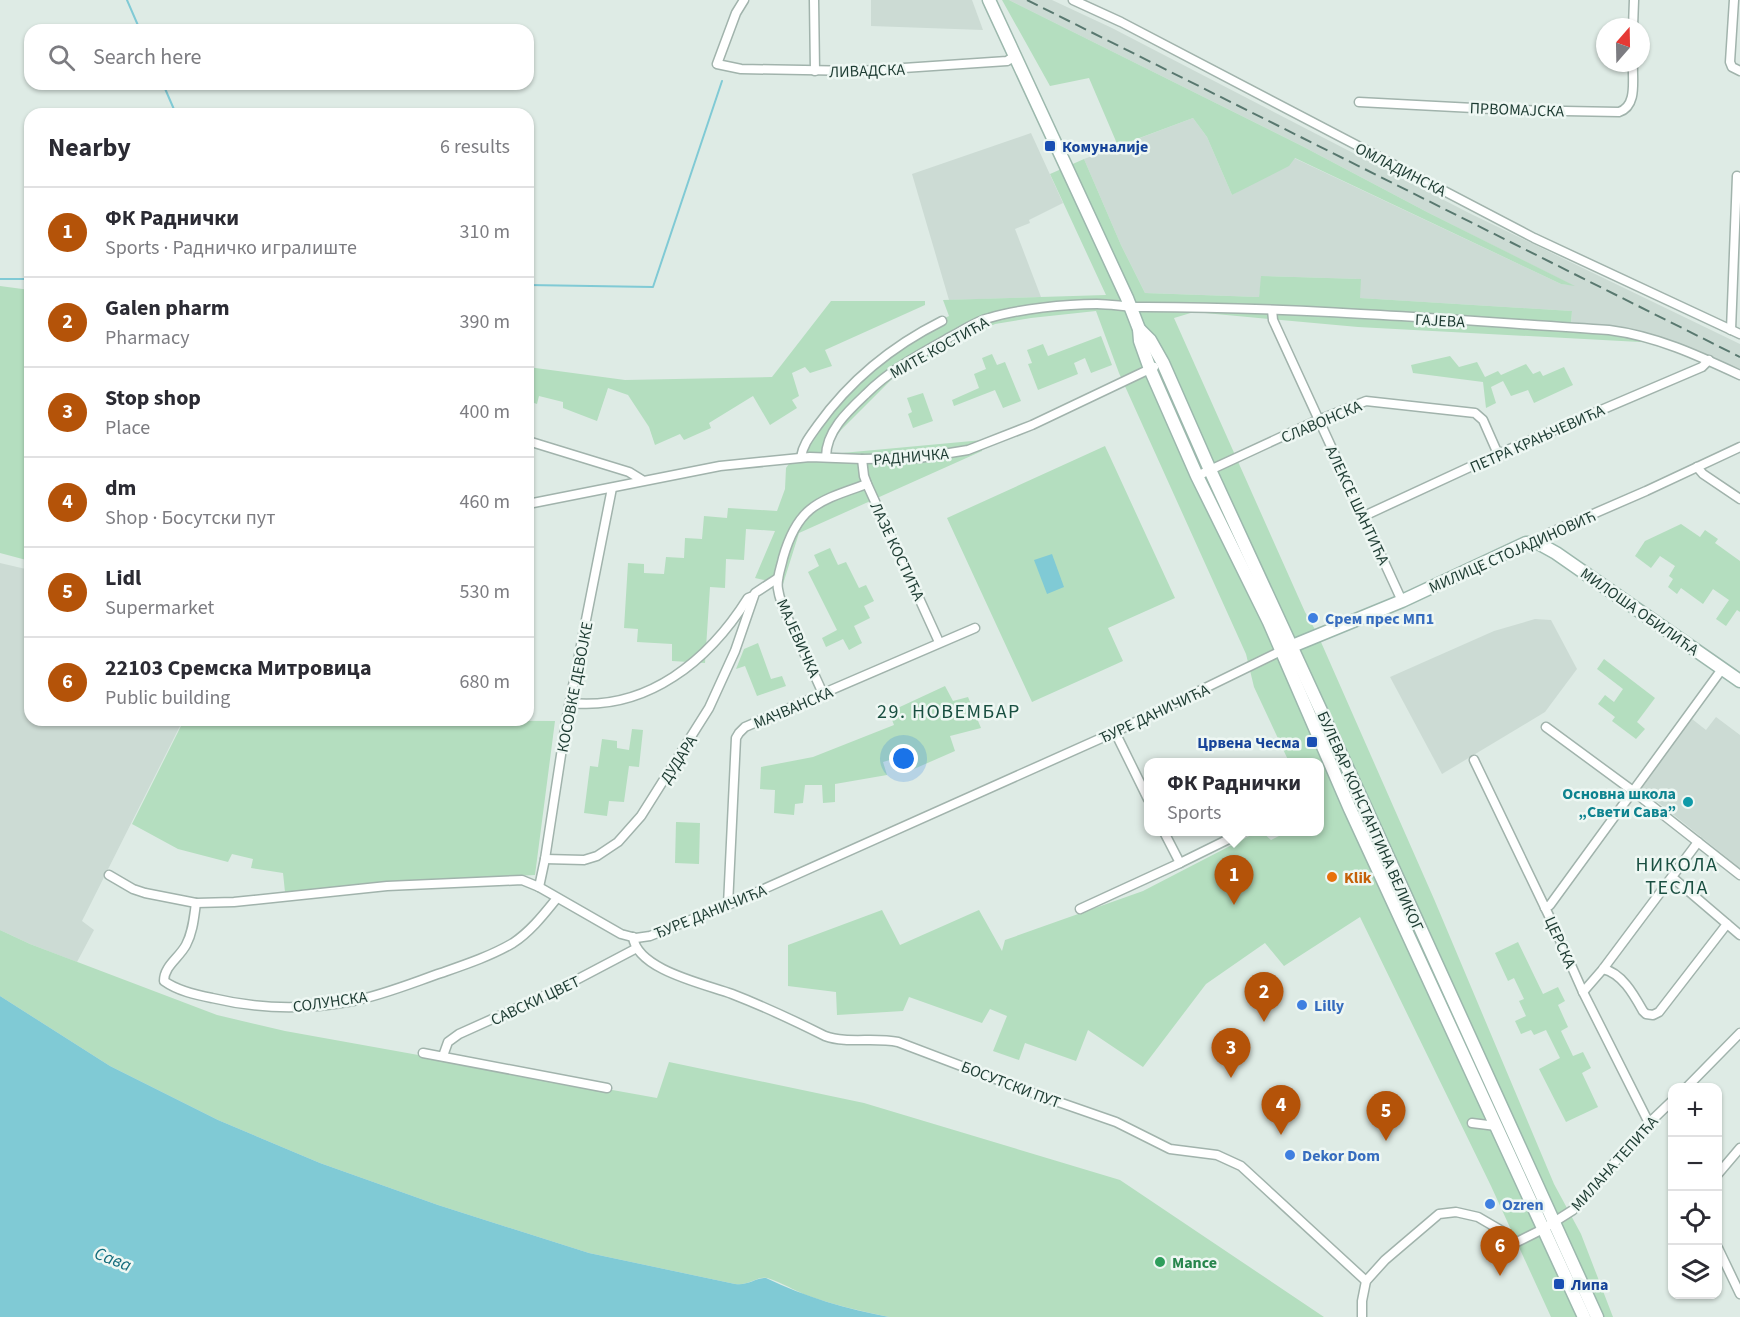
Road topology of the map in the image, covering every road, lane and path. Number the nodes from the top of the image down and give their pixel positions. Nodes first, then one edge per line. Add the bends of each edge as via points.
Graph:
1 (744, 0) edge
2 (814, 0) edge
3 (988, 0) edge
4 (1073, 0) edge
5 (1634, 0) edge
6 (1734, 0) edge
7 (1633, 18) edge
8 (1015, 56) junction
9 (1737, 70) edge
10 (814, 71) junction
11 (1633, 72) edge
12 (1359, 102) dead end
13 (1737, 176) dead end
14 (1131, 308) junction
15 (1272, 310) junction
16 (942, 321) dead end
17 (1139, 329) junction
18 (1736, 332) edge
19 (1708, 360) junction
20 (1163, 363) junction
21 (1150, 369) junction
22 (1740, 375) edge
23 (1318, 420) junction
24 (534, 443) edge
25 (1740, 447) edge
26 (1498, 454) junction
27 (801, 457) junction
28 (826, 457) junction
29 (862, 459) junction
30 (1697, 467) junction
31 (1210, 470) junction
32 (1197, 476) junction
33 (642, 480) junction
34 (867, 484) junction
35 (612, 488) junction
36 (1740, 499) edge
37 (534, 503) edge
38 (1364, 516) junction
39 (1538, 543) junction
40 (778, 578) junction
41 (753, 596) junction
42 (1402, 601) junction
43 (975, 628) dead end
44 (939, 642) junction
45 (1287, 649) junction
46 (1722, 669) junction
47 (1740, 681) edge
48 (823, 694) junction
49 (570, 704) junction
50 (1546, 727) dead end
51 (1115, 732) junction
52 (1474, 760) dead end
53 (1144, 789) edge
54 (1634, 791) junction
55 (1166, 836) edge
56 (1233, 836) edge
57 (1698, 842) junction
58 (545, 859) junction
59 (1180, 863) junction
60 (109, 875) dead end
61 (1740, 875) edge
62 (1672, 877) junction
63 (539, 887) junction
64 (557, 898) junction
65 (196, 903) junction
66 (728, 905) junction
67 (1545, 908) junction
68 (1080, 909) dead end
69 (1727, 924) junction
70 (1740, 935) edge
71 (633, 938) junction
72 (635, 949) junction
73 (1603, 969) junction
74 (1583, 992) junction
75 (1740, 1033) edge
76 (423, 1053) dead end
77 (443, 1056) junction
78 (1691, 1083) edge
79 (607, 1088) dead end
80 (1668, 1105) edge
81 (1472, 1123) dead end
82 (1649, 1123) junction
83 (1496, 1126) junction
84 (1740, 1148) edge
85 (1722, 1169) edge
86 (1548, 1225) junction
87 (1722, 1255) edge
88 (1737, 1280) edge
89 (1366, 1281) junction
90 (1740, 1294) edge
91 (1362, 1317) edge
92 (1584, 1317) edge
93 (1597, 1317) edge

1 - 10 street, ЛИВАДСКА via 717,64 741,69
2 - 10 street
3 - 8 main road, БУЛЕВАР КОНСТАНТИНА ВЕЛИКОГ
4 - 18 street, ОМЛАДИНСКА via 1534,238
5 - 7 street
6 - 9 street via 1730,62
8 - 10 street, ЛИВАДСКА via 992,63
8 - 14 main road, БУЛЕВАР КОНСТАНТИНА ВЕЛИКОГ
11 - 12 street, ПРВОМАЈСКА via 1632,100 1629,107 1619,112
13 - 18 street
14 - 15 street, ГАЈЕВА
14 - 17 main road, БУЛЕВАР КОНСТАНТИНА ВЕЛИКОГ
14 - 28 street, МИТЕ КОСТИЋА via 1067,306 1004,314 979,322 876,384 831,433
15 - 19 street, ГАЈЕВА via 1609,330 1646,336
15 - 23 street, АЛЕКСЕ ШАНТИЋА
16 - 27 street via 867,369 840,396 803,448
17 - 20 main road, БУЛЕВАР КОНСТАНТИНА ВЕЛИКОГ
17 - 21 main road, БУЛЕВАР КОНСТАНТИНА ВЕЛИКОГ
19 - 22 street, ГАЈЕВА
19 - 26 street, ПЕТРА КРАЊЧЕВИЋА via 1702,367
20 - 21 street, РАДНИЧКА
20 - 31 main road, БУЛЕВАР КОНСТАНТИНА ВЕЛИКОГ
21 - 29 street, РАДНИЧКА via 999,440 968,450 919,458
21 - 32 main road, БУЛЕВАР КОНСТАНТИНА ВЕЛИКОГ
23 - 26 street, СЛАВОНСКА via 1366,401 1472,411 1483,420
23 - 31 street, СЛАВОНСКА
23 - 38 street, АЛЕКСЕ ШАНТИЋА
24 - 33 street via 629,472
25 - 30 street, МИЛИЦЕ СТОЈАДИНОВИЋ
26 - 38 street, ПЕТРА КРАЊЧЕВИЋА
27 - 28 street, РАДНИЧКА
27 - 33 street, РАДНИЧКА
28 - 29 street, РАДНИЧКА
29 - 34 street, ЛАЗЕ КОСТИЋА
30 - 36 street
30 - 39 street, МИЛИЦЕ СТОЈАДИНОВИЋ via 1547,534
31 - 32 street, СЛАВОНСКА
31 - 45 main road, БУЛЕВАР КОНСТАНТИНА ВЕЛИКОГ
32 - 45 main road, БУЛЕВАР КОНСТАНТИНА ВЕЛИКОГ
33 - 35 street
34 - 40 street, МАЈЕВИЧКА via 826,500 800,518 787,543
34 - 44 street, ЛАЗЕ КОСТИЋА
35 - 37 street
35 - 49 street, КОСОВКЕ ДЕВОЈКЕ
38 - 42 street, АЛЕКСЕ ШАНТИЋА
39 - 42 main road, МИЛИЦЕ СТОЈАДИНОВИЋ via 1526,543
39 - 46 main road, МИЛОША ОБИЛИЋА
40 - 41 street
40 - 48 street, МАЈЕВИЧКА via 783,606
41 - 49 street via 748,597 702,656 669,680 610,703
41 - 58 street, ДУДАРА via 735,651 709,708 641,816 618,842 597,856 584,860
42 - 45 main road, МИЛИЦЕ СТОЈАДИНОВИЋ
43 - 44 street, МАЧВАНСКА
44 - 48 street, МАЧВАНСКА
45 - 51 street, ЂУРЕ ДАНИЧИЋА
45 - 83 main road, БУЛЕВАР КОНСТАНТИНА ВЕЛИКОГ via 1350,809
45 - 86 main road, БУЛЕВАР КОНСТАНТИНА ВЕЛИКОГ
46 - 47 main road, МИЛОША ОБИЛИЋА
46 - 54 street
48 - 66 street, МАЧВАНСКА via 746,727 737,736
49 - 58 street, КОСОВКЕ ДЕВОЈКЕ
50 - 54 street
51 - 53 street
51 - 66 street, ЂУРЕ ДАНИЧИЋА
52 - 67 street, ЦЕРСКА
54 - 57 street
54 - 67 street
55 - 59 street
56 - 59 street
57 - 61 street
57 - 62 street
58 - 63 street, КОСОВКЕ ДЕВОЈКЕ
59 - 68 street
60 - 65 street, ЂУРЕ ДАНИЧИЋА via 146,893
62 - 69 street
62 - 73 street
63 - 64 street, ЂУРЕ ДАНИЧИЋА
63 - 65 street, ЂУРЕ ДАНИЧИЋА via 522,880 469,882
64 - 65 street, СОЛУНСКА via 526,934 484,956 390,991 353,1001 293,1008 231,1003 164,981 165,972 186,946
64 - 71 street, ЂУРЕ ДАНИЧИЋА
66 - 71 street, ЂУРЕ ДАНИЧИЋА via 650,936
67 - 74 street, ЦЕРСКА
69 - 70 street
69 - 73 street via 1653,1015 1645,1013 1624,981
71 - 72 street
72 - 77 street, САВСКИ ЦВЕТ via 459,1034 448,1042
72 - 89 street, БОСУТСКИ ПУТ via 675,975 732,994 833,1039 898,1042 1116,1122 1170,1149 1225,1158 1241,1166
73 - 74 street
74 - 82 street, ЦЕРСКА
75 - 78 street
76 - 77 street
77 - 79 street
80 - 82 street, МИЛАНА ТЕПИЋА
81 - 83 street
82 - 86 street, МИЛАНА ТЕПИЋА via 1573,1210
83 - 86 main road, БУЛЕВАР КОНСТАНТИНА ВЕЛИКОГ
84 - 85 street
86 - 89 street, МИЛАНА ТЕПИЋА via 1517,1242 1478,1217 1445,1212 1425,1225
86 - 92 main road, БУЛЕВАР КОНСТАНТИНА ВЕЛИКОГ
86 - 93 main road, БУЛЕВАР КОНСТАНТИНА ВЕЛИКОГ
87 - 88 street
88 - 90 street
89 - 91 street

